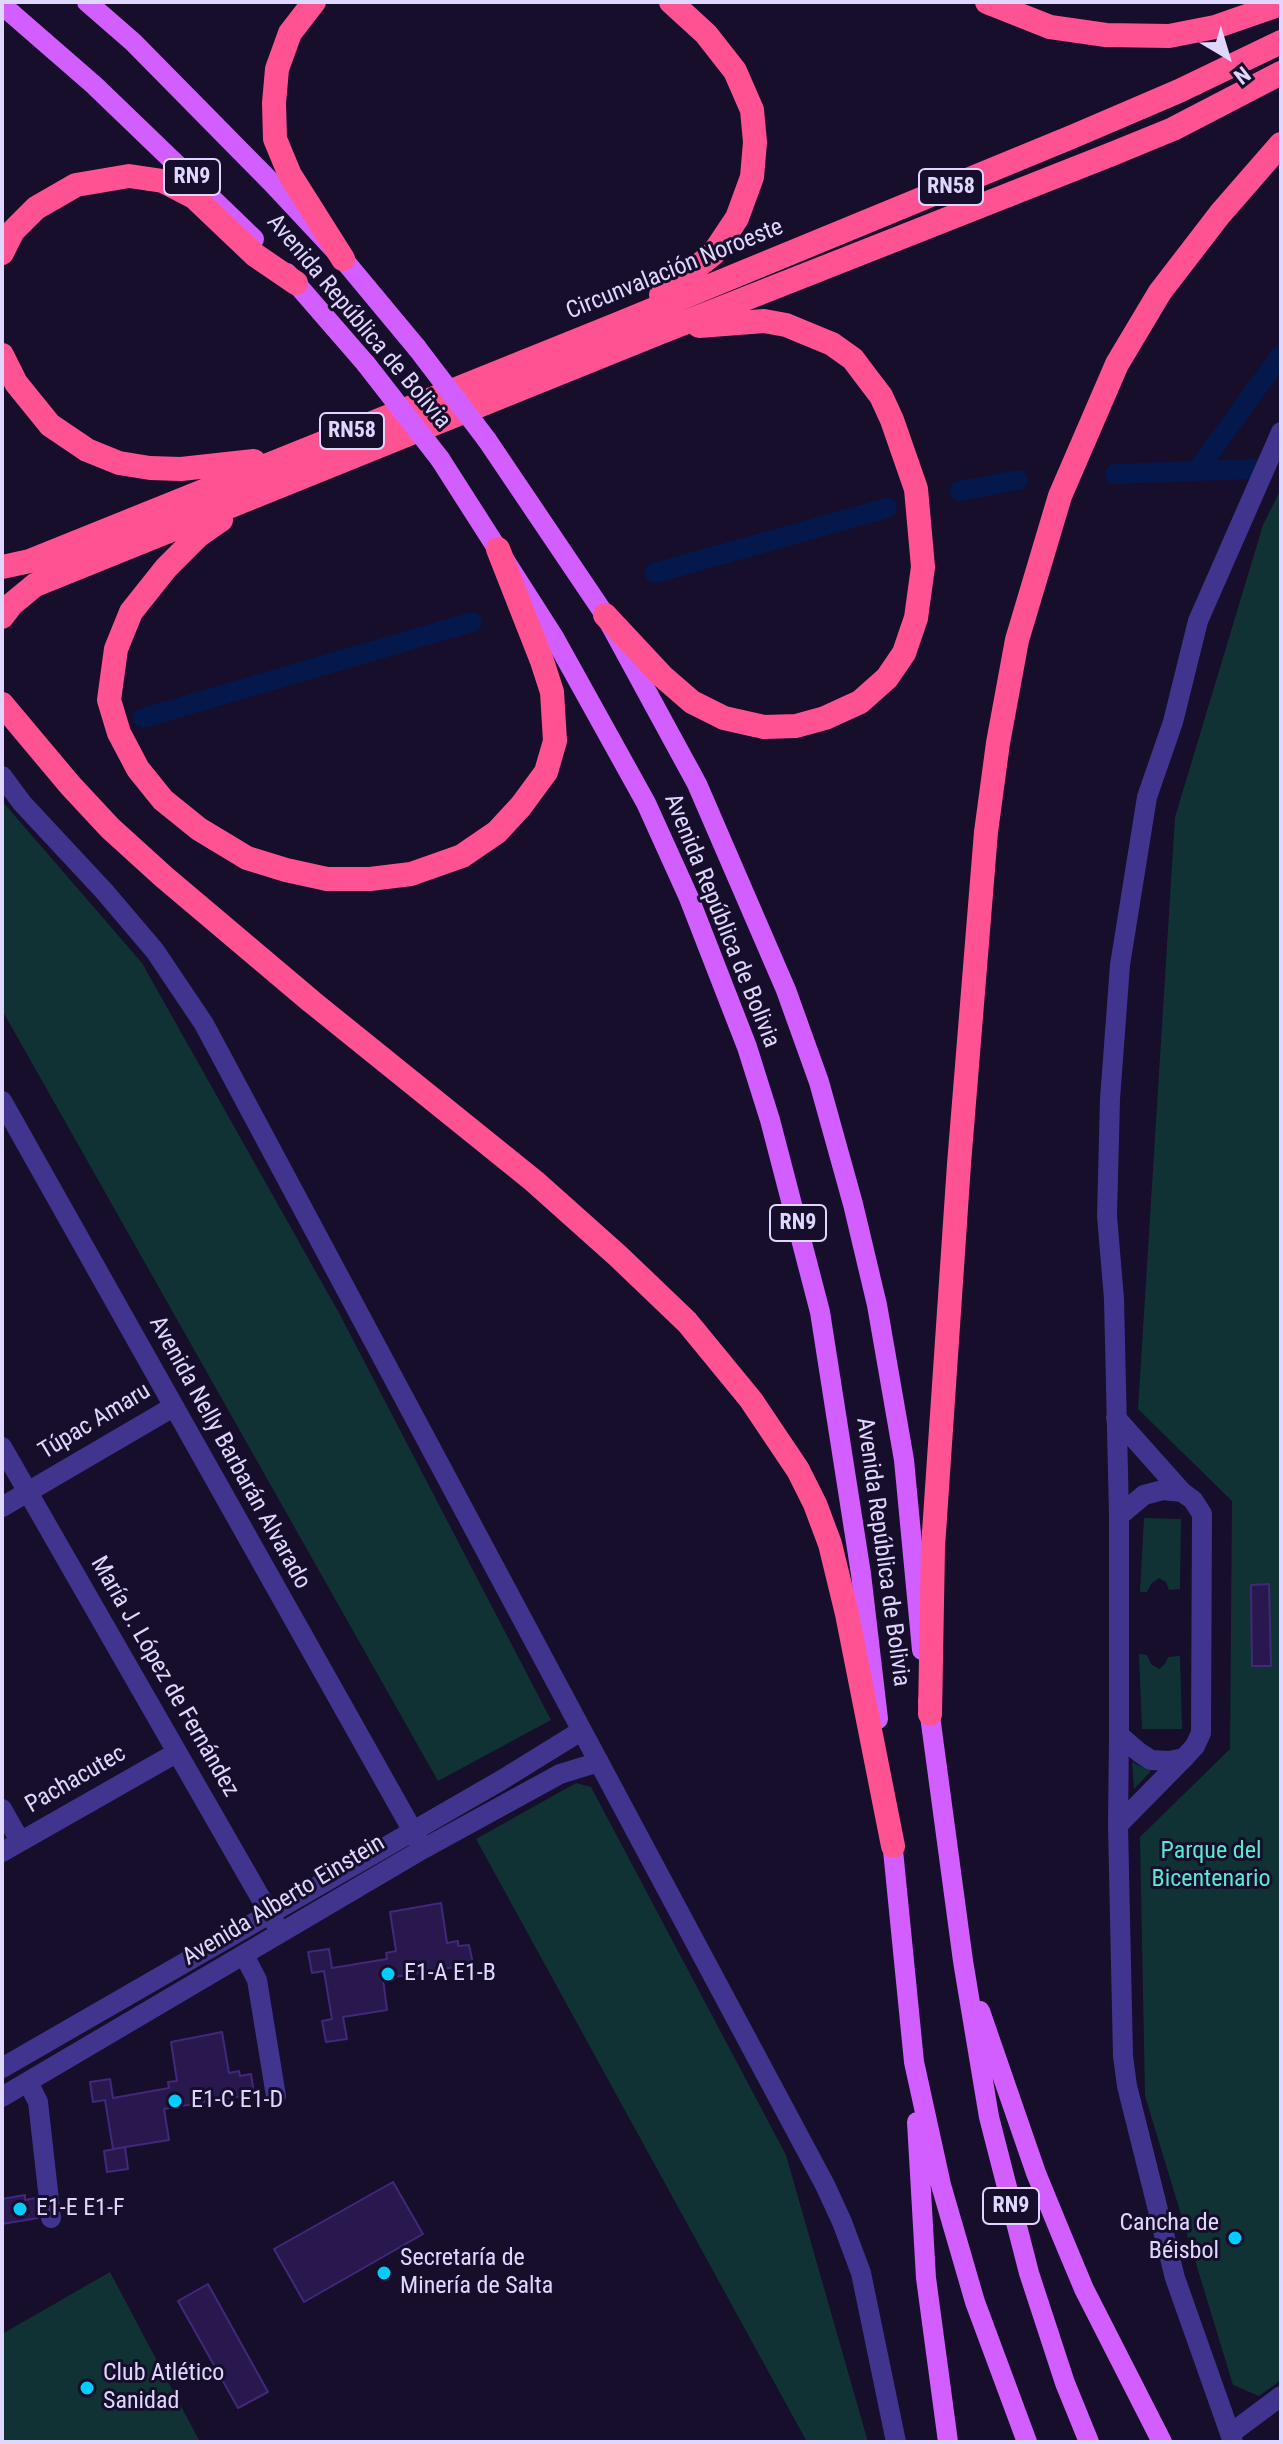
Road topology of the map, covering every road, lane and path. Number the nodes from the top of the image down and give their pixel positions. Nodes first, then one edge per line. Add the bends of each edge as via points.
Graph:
1 (87, 2) edge
2 (314, 2) edge
3 (671, 2) edge
4 (987, 2) edge
5 (1281, 4) edge
6 (2, 5) edge
7 (1281, 42) edge
8 (1281, 73) edge
9 (1281, 144) edge
10 (2, 253) edge
11 (343, 259) junction
12 (296, 283) junction
13 (618, 324) junction
14 (661, 332) junction
15 (2, 355) edge
16 (1281, 432) edge
17 (288, 457) junction
18 (270, 489) junction
19 (498, 549) junction
20 (2, 567) edge
21 (605, 615) junction
22 (2, 617) edge
23 (2, 704) edge
24 (2, 776) edge
25 (2, 1101) edge
26 (173, 1407) junction
27 (1116, 1418) junction
28 (2, 1447) edge
29 (29, 1492) junction
30 (1182, 1492) junction
31 (2, 1507) edge
32 (1119, 1516) junction
33 (930, 1714) junction
34 (581, 1731) junction
35 (1119, 1735) junction
36 (176, 1753) junction
37 (1184, 1758) junction
38 (599, 1762) junction
39 (2, 1809) edge
40 (1118, 1825) junction
41 (413, 1829) junction
42 (20, 1841) junction
43 (893, 1846) junction
44 (423, 1849) junction
45 (2, 1852) edge
46 (270, 1914) junction
47 (280, 1933) junction
48 (244, 1955) junction
49 (963, 1961) junction
50 (914, 2062) junction
51 (2, 2068) edge
52 (28, 2082) junction
53 (276, 2096) dead end
54 (2, 2097) edge
55 (51, 2218) dead end
56 (1281, 2396) edge
57 (1231, 2438) edge
58 (896, 2442) edge
59 (948, 2442) edge
60 (1027, 2442) edge
61 (1089, 2442) edge
62 (1162, 2442) edge

1 - 11 main road, Avenida República de Bolivia / RN9 via 210,118
2 - 11 highway via 290,33 277,69 275,139 290,175
3 - 13 highway via 735,71 752,110 752,177 737,218 713,254
4 - 5 highway via 1050,27 1169,36
6 - 12 main road, Avenida República de Bolivia / RN9 via 94,85
7 - 13 highway, Circunvalación Noroeste / RN58 via 1074,136
8 - 14 highway, RN58 via 1112,154
9 - 33 highway via 1160,292 1117,364 1060,496 1017,640 986,832 960,1148 934,1532
10 - 12 highway via 13,231 36,208 76,185 129,176 163,181 194,197 255,255
11 - 21 main road, Avenida República de Bolivia / RN9, bridge via 487,440
12 - 19 main road, Avenida República de Bolivia / RN9, bridge via 440,459
13 - 17 highway, Circunvalación Noroeste / RN58
14 - 18 highway, RN58
14 - 21 highway via 764,321 812,334 853,359 887,408 916,489 923,567 916,618 904,653 887,678 860,702 796,726 764,727 724,718 692,702
15 - 17 highway via 16,383 50,425 87,450 119,463 181,469
16 - 27 street via 1198,621 1143,818 1120,965 1110,1099 1107,1216
17 - 20 highway, Circunvalación Noroeste / RN58 via 30,561
18 - 19 highway via 198,536 131,612 116,649 109,700 138,769 163,800 247,858 286,870 327,879 370,879 411,874 462,856 497,832 546,772 555,741 552,692
18 - 22 highway, RN58 via 35,585
19 - 43 main road, Avenida República de Bolivia / RN9 via 646,803 726,988 770,1120 814,1285 835,1393
21 - 33 main road, Avenida República de Bolivia / RN9 via 697,784 774,961 819,1082 880,1320 904,1460
23 - 43 highway via 110,828 555,1200 687,1322 743,1389 798,1470 830,1544
24 - 34 street via 155,951 204,1024
25 - 26 street, Avenida Nelly Barbarán Alvarado
26 - 29 street, Túpac Amaru
26 - 41 street, Avenida Nelly Barbarán Alvarado
27 - 30 street
27 - 32 street
28 - 29 street, María J. López de Fernández
29 - 31 street, Túpac Amaru
29 - 36 street, María J. López de Fernández
30 - 32 street via 1144,1495
30 - 37 street via 1202,1514 1203,1596 1201,1733
32 - 35 street
33 - 49 main road, Avenida República de Bolivia / RN9
34 - 38 street
34 - 41 street, Avenida Alberto Einstein
35 - 37 street via 1151,1760
35 - 40 street
36 - 42 street, Pachacutec
36 - 46 street, María J. López de Fernández
37 - 40 street
38 - 44 street, Avenida Alberto Einstein via 560,1774
38 - 58 street via 842,2222 861,2273
39 - 42 street
40 - 57 street via 1127,2086 1175,2278
41 - 44 street, Avenida Nelly Barbarán Alvarado
41 - 46 street, Avenida Alberto Einstein
42 - 45 street, Pachacutec
43 - 50 main road, Avenida República de Bolivia / RN9
44 - 47 street, Avenida Alberto Einstein
46 - 47 street, María J. López de Fernández
46 - 51 street, Avenida Alberto Einstein
47 - 48 street, Avenida Alberto Einstein
48 - 52 street, Avenida Alberto Einstein
48 - 53 street via 257,1980
49 - 61 main road, Avenida República de Bolivia / RN9 via 1007,2193 1045,2325
49 - 62 main road via 1061,2234
50 - 59 main road via 926,2278
50 - 60 main road, Avenida República de Bolivia / RN9 via 941,2185 975,2302
52 - 54 street, Avenida Alberto Einstein
52 - 55 street via 38,2102
56 - 57 street

